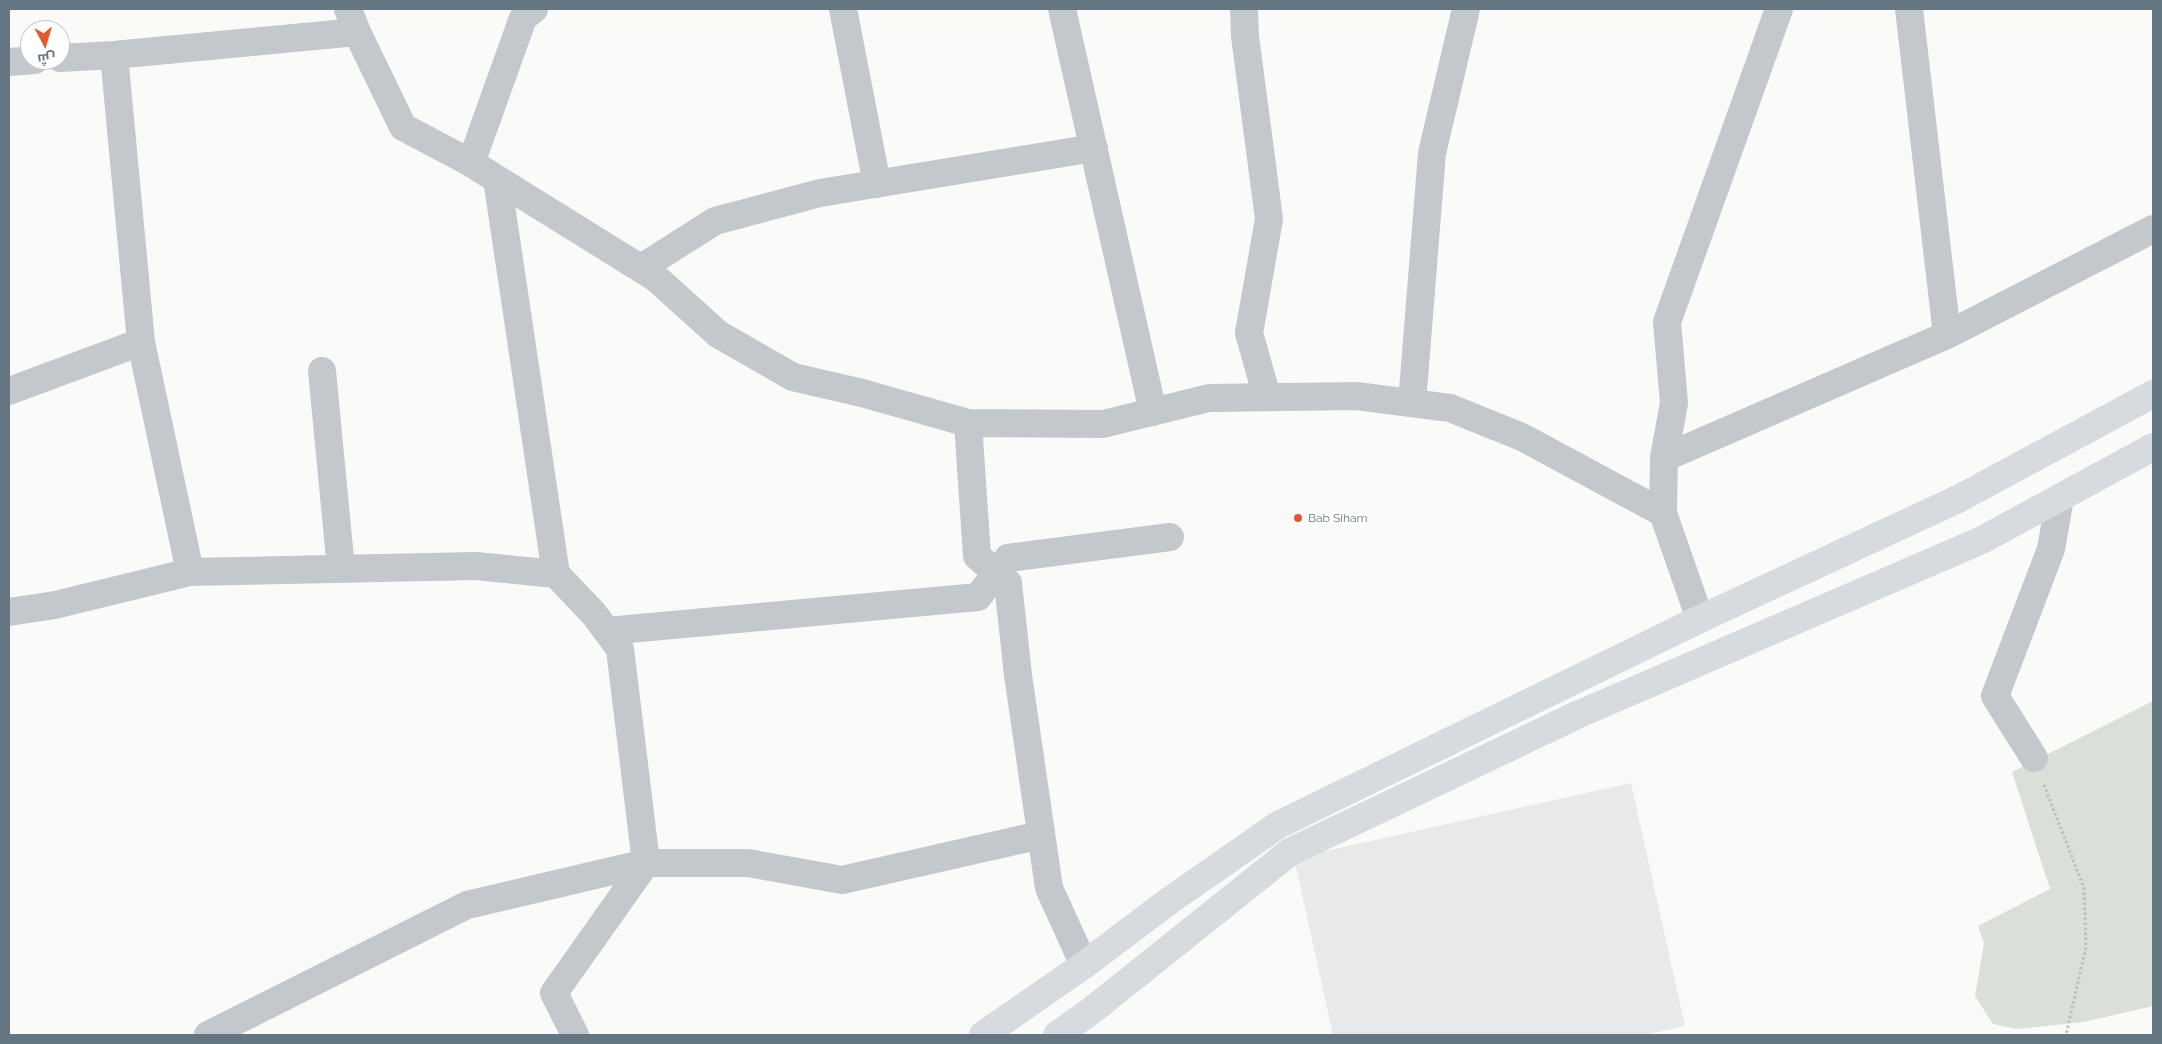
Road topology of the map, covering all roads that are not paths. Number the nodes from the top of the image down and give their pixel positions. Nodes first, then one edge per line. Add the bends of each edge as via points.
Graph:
1 (534, 9) edge
2 (843, 9) edge
3 (1062, 9) edge
4 (1244, 9) edge
5 (1466, 9) edge
6 (1779, 9) edge
7 (1909, 9) edge
8 (352, 20) edge
9 (114, 55) junction
10 (70, 57) edge
11 (1094, 148) junction
12 (471, 163) junction
13 (498, 179) junction
14 (877, 184) junction
15 (2153, 229) edge
16 (641, 268) junction
17 (1946, 335) junction
18 (141, 342) junction
19 (322, 371) dead end
20 (9, 391) edge
21 (2153, 394) edge
22 (1266, 397) junction
23 (1412, 403) junction
24 (1153, 412) junction
25 (968, 423) junction
26 (2153, 447) edge
27 (1664, 458) junction
28 (2060, 498) junction
29 (1663, 513) junction
30 (1170, 537) dead end
31 (340, 569) junction
32 (190, 572) junction
33 (996, 572) junction
34 (556, 574) junction
35 (9, 612) edge
36 (1700, 619) junction
37 (607, 632) junction
38 (2034, 758) road end
39 (1041, 835) junction
40 (646, 863) junction
41 (1084, 965) junction
42 (208, 1035) edge
43 (575, 1035) edge
44 (984, 1035) edge
45 (1057, 1035) edge

1 - 12 street via 523,18
2 - 14 street
3 - 11 street
4 - 22 street via 1269,220 1249,333
5 - 23 street via 1432,153
6 - 27 street via 1668,322 1674,403
7 - 17 street
8 - 9 street
8 - 12 street via 403,126
9 - 10 street
9 - 18 street
11 - 14 street
11 - 24 street
12 - 13 street
13 - 16 street
13 - 34 street
14 - 16 street via 820,193 715,221
15 - 17 street
16 - 25 street via 718,334 793,377
17 - 27 street
18 - 20 street
18 - 32 street
19 - 31 street
21 - 36 main road via 1958,499
22 - 23 street via 1356,396
22 - 24 street via 1209,398
23 - 29 street via 1450,408 1522,437
24 - 25 street via 1103,424
25 - 33 street via 977,556
26 - 28 main road
27 - 29 street
28 - 38 street via 2051,548 1995,696
28 - 45 main road via 1982,540 1576,715 1290,852
29 - 36 street
30 - 33 street via 1008,558
31 - 32 street
31 - 34 street via 476,566
32 - 35 street via 55,606
33 - 37 street via 978,597
33 - 39 street via 1008,583
34 - 37 street
36 - 41 main road via 1278,825
37 - 40 street via 620,649
39 - 40 street via 842,880 748,863
39 - 41 street via 1049,888
40 - 42 street via 467,905
40 - 43 street via 554,993
41 - 44 main road

